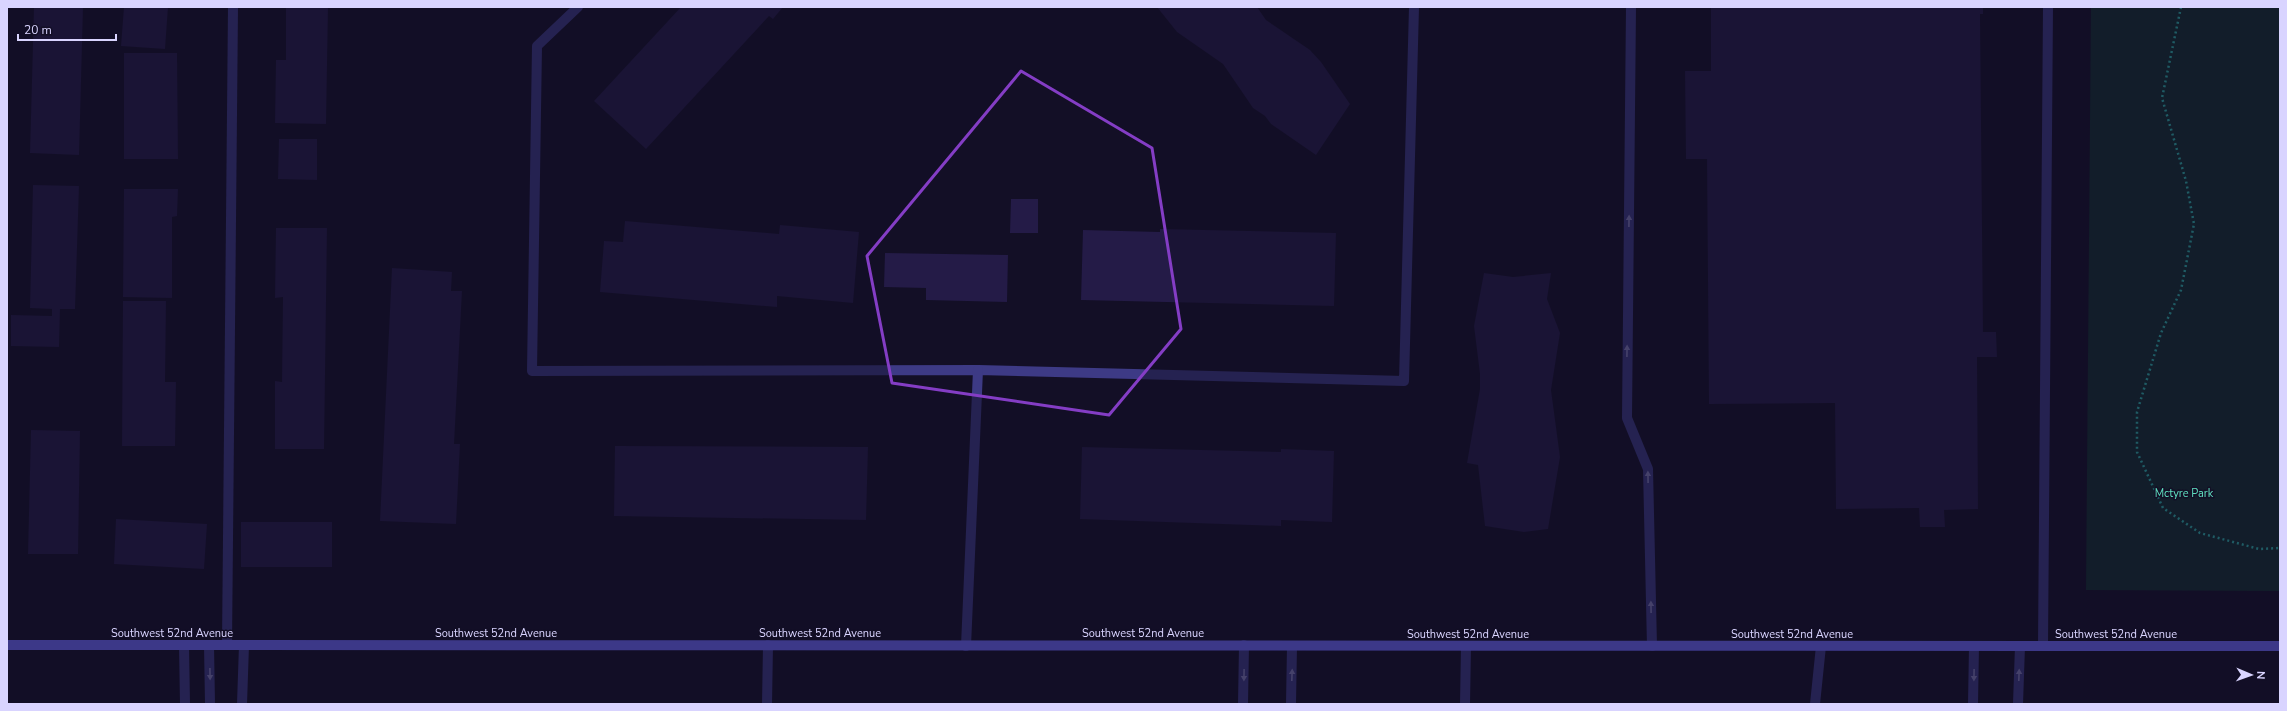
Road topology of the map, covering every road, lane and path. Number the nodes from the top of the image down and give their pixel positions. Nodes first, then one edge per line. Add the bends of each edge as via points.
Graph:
1 (233, 7) edge
2 (578, 7) edge
3 (1414, 7) edge
4 (1631, 7) edge
5 (2048, 7) edge
6 (2181, 7) edge
7 (978, 370) junction
8 (2280, 548) edge
9 (7, 645) edge
10 (184, 645) junction
11 (209, 645) junction
12 (227, 645) junction
13 (244, 645) junction
14 (768, 646) junction
15 (966, 646) junction
16 (1244, 646) junction
17 (1292, 646) junction
18 (1466, 646) junction
19 (1652, 646) junction
20 (1821, 646) junction
21 (1974, 646) junction
22 (2020, 646) junction
23 (2043, 646) junction
24 (2280, 646) edge
25 (185, 704) edge
26 (210, 704) edge
27 (242, 704) edge
28 (767, 704) edge
29 (1243, 704) edge
30 (1291, 704) edge
31 (1465, 704) edge
32 (1815, 704) edge
33 (1973, 704) edge
34 (2018, 704) edge

1 - 12 street
2 - 7 street via 537,46 532,371
3 - 7 street via 1404,381
19 -> 4 street via 1648,469 1627,418
5 - 23 street
6 - 8 path via 2162,98 2186,181 2194,224 2181,290 2160,333 2137,412 2137,452 2163,508 2200,533 2259,549
7 - 15 street
9 - 10 street, Southwest 52nd Avenue
10 - 11 street, Southwest 52nd Avenue
10 - 25 street
11 - 12 street, Southwest 52nd Avenue
11 -> 26 street
12 - 13 street, Southwest 52nd Avenue
13 - 14 street, Southwest 52nd Avenue
13 - 27 street
14 - 15 street, Southwest 52nd Avenue
14 - 28 street
15 - 16 street, Southwest 52nd Avenue
16 - 17 street, Southwest 52nd Avenue
16 -> 29 street
17 - 18 street, Southwest 52nd Avenue
30 -> 17 street
18 - 19 street, Southwest 52nd Avenue
18 - 31 street
19 - 20 street, Southwest 52nd Avenue
20 - 21 street, Southwest 52nd Avenue
20 - 32 street
21 - 22 street, Southwest 52nd Avenue
21 -> 33 street
22 - 23 street, Southwest 52nd Avenue
34 -> 22 street
23 - 24 street, Southwest 52nd Avenue

